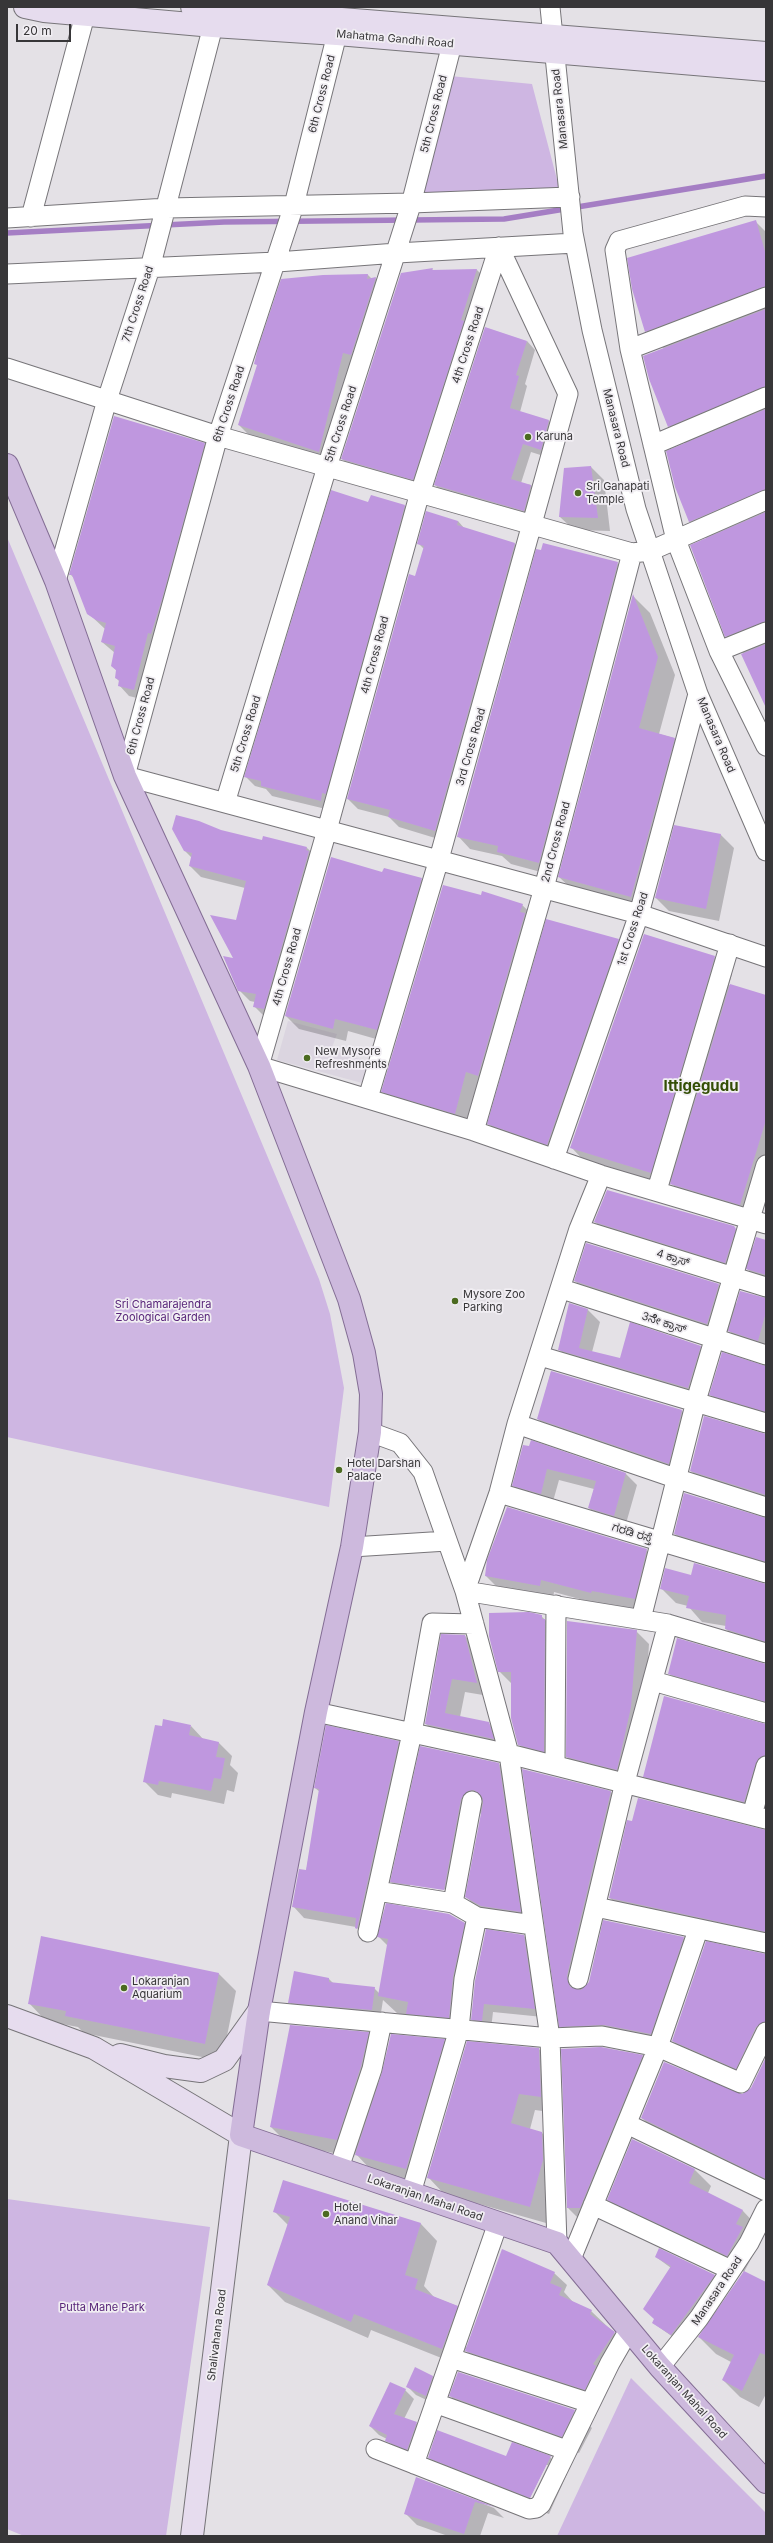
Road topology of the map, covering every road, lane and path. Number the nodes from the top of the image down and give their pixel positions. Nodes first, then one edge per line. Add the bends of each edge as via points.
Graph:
1 (25, 7) edge
2 (192, 7) edge
3 (550, 7) edge
4 (85, 15) junction
5 (213, 26) junction
6 (337, 34) junction
7 (452, 44) junction
8 (553, 44) junction
9 (766, 53) edge
10 (766, 70) edge
11 (570, 197) junction
12 (411, 206) junction
13 (766, 207) edge
14 (292, 210) junction
15 (164, 213) junction
16 (31, 217) junction
17 (7, 218) edge
18 (574, 238) junction
19 (499, 247) junction
20 (397, 253) junction
21 (277, 262) junction
22 (150, 268) junction
23 (7, 274) edge
24 (766, 297) edge
25 (630, 349) junction
26 (7, 368) edge
27 (766, 397) edge
28 (107, 400) junction
29 (218, 436) junction
30 (653, 445) junction
31 (7, 465) edge
32 (327, 467) junction
33 (420, 494) junction
34 (766, 500) edge
35 (534, 523) junction
36 (676, 540) junction
37 (641, 552) junction
38 (56, 581) junction
39 (766, 632) edge
40 (719, 651) junction
41 (698, 694) junction
42 (766, 746) edge
43 (125, 776) junction
44 (225, 803) junction
45 (327, 830) junction
46 (766, 851) edge
47 (439, 859) junction
48 (544, 888) junction
49 (639, 914) junction
50 (730, 944) junction
51 (766, 957) edge
52 (259, 1066) junction
53 (368, 1098) junction
54 (474, 1131) junction
55 (554, 1159) junction
56 (766, 1165) edge
57 (601, 1175) junction
58 (657, 1190) junction
59 (758, 1222) edge
60 (579, 1229) junction
61 (734, 1278) junction
62 (766, 1287) edge
63 (562, 1289) junction
64 (715, 1339) junction
65 (766, 1355) edge
66 (540, 1356) junction
67 (696, 1401) junction
68 (766, 1423) edge
69 (517, 1424) junction
70 (370, 1432) junction
71 (678, 1479) junction
72 (499, 1493) junction
73 (766, 1506) edge
74 (447, 1541) junction
75 (660, 1541) junction
76 (352, 1547) junction
77 (766, 1573) edge
78 (465, 1591) junction
79 (556, 1605) junction
80 (641, 1618) junction
81 (474, 1624) junction
82 (668, 1624) junction
83 (766, 1653) edge
84 (653, 1681) junction
85 (316, 1712) junction
86 (766, 1713) edge
87 (412, 1733) junction
88 (509, 1754) junction
89 (555, 1765) junction
90 (766, 1766) edge
91 (626, 1782) junction
92 (472, 1801) dead end
93 (759, 1817) edge
94 (377, 1891) junction
95 (453, 1903) junction
96 (596, 1907) junction
97 (477, 1917) junction
98 (533, 1924) junction
99 (698, 1930) junction
100 (368, 1932) dead end
101 (766, 1943) edge
102 (578, 1980) dead end
103 (259, 2011) junction
104 (7, 2016) edge
105 (382, 2022) junction
106 (459, 2029) junction
107 (766, 2032) edge
108 (550, 2038) junction
109 (658, 2047) junction
110 (94, 2048) junction
111 (627, 2124) junction
112 (241, 2135) junction
113 (340, 2168) junction
114 (766, 2191) edge
115 (411, 2193) junction
116 (593, 2205) junction
117 (766, 2209) edge
118 (498, 2223) junction
119 (564, 2251) junction
120 (731, 2270) junction
121 (629, 2330) junction
122 (451, 2358) junction
123 (660, 2368) junction
124 (435, 2403) junction
125 (590, 2403) junction
126 (376, 2449) dead end
127 (566, 2450) junction
128 (414, 2464) junction
129 (766, 2482) edge
130 (192, 2536) edge

1 - 4 main road, Mahatma Gandhi Road
2 - 8 main road, Mahatma Gandhi Road
3 - 8 street, Manasara Road
4 - 5 main road, Mahatma Gandhi Road
4 - 16 street
5 - 6 main road, Mahatma Gandhi Road
5 - 15 street, 7th Cross Road
6 - 7 main road, Mahatma Gandhi Road
6 - 14 street, 6th Cross Road
7 - 8 main road, Mahatma Gandhi Road
7 - 12 street, 5th Cross Road
8 - 9 main road, Mahatma Gandhi Road
8 - 10 main road, Mahatma Gandhi Road
8 - 11 street, Manasara Road
11 - 12 street
11 - 18 street, Manasara Road
12 - 14 street
12 - 20 street, 5th Cross Road
13 - 25 street via 745,206 619,241 615,250
14 - 15 street
14 - 21 street, 6th Cross Road
15 - 16 street
15 - 22 street, 7th Cross Road
16 - 17 street
18 - 19 street
18 - 37 street, Manasara Road via 592,330 627,472
19 - 20 street
19 - 33 street, 4th Cross Road
19 - 35 street, 3rd Cross Road via 568,394
20 - 21 street
20 - 32 street, 5th Cross Road
21 - 22 street
21 - 29 street, 6th Cross Road
22 - 23 street
22 - 28 street, 7th Cross Road
24 - 25 street
25 - 30 street
26 - 28 street
27 - 30 street
28 - 29 street
28 - 38 street, 7th Cross Road
29 - 32 street
29 - 43 street, 6th Cross Road
30 - 36 street
31 - 38 main road
32 - 33 street
32 - 44 street, 5th Cross Road
33 - 35 street
33 - 45 street, 4th Cross Road
34 - 36 street
35 - 37 street
35 - 47 street, 3rd Cross Road
36 - 37 street
36 - 40 street
37 - 41 street, Manasara Road
37 - 48 street, 2nd Cross Road
38 - 43 main road
39 - 40 street
40 - 42 street
41 - 46 street, Manasara Road
41 - 49 street, 1st Cross Road
43 - 44 street
43 - 52 main road
44 - 45 street
45 - 47 street
45 - 52 street, 4th Cross Road
47 - 48 street
47 - 53 street, 3rd Cross Road
48 - 49 street
48 - 54 street, 2nd Cross Road
49 - 50 street
49 - 55 street, 1st Cross Road
50 - 51 street
50 - 58 street
52 - 53 street
52 - 70 main road via 349,1299 364,1353 371,1394
53 - 54 street
54 - 55 street
55 - 57 street
56 - 59 street
57 - 58 street
57 - 60 street
58 - 59 street
59 - 61 street
60 - 61 street, 4 ಕ್ರಾಸ್
60 - 63 street
61 - 62 street, 4 ಕ್ರಾಸ್
61 - 64 street
63 - 64 street, 3ನೆೇ ಕ್ರಾಸ್
63 - 66 street
64 - 65 street, 3ನೆೇ ಕ್ರಾಸ್
64 - 67 street
66 - 67 street
66 - 69 street
67 - 68 street
67 - 71 street
69 - 71 street
69 - 72 street
70 - 74 street via 400,1443 423,1472
70 - 76 main road
71 - 73 street
71 - 75 street
72 - 75 street, ಗರಡಿ ರಸ್ತೆ
72 - 78 street
74 - 76 street
74 - 78 street
75 - 77 street, ಗರಡಿ ರಸ್ತೆ
75 - 80 street
76 - 85 main road
78 - 79 street
78 - 81 street
79 - 80 street
79 - 89 street
80 - 82 street
81 - 87 street via 432,1623
81 - 88 street
82 - 83 street
82 - 84 street
84 - 86 street
84 - 91 street
85 - 87 street
85 - 103 main road
87 - 88 street
87 - 94 street
88 - 89 street
88 - 98 street
89 - 91 street
90 - 93 street
91 - 93 street
91 - 96 street
92 - 95 street
94 - 95 street
94 - 100 street
95 - 97 street
96 - 99 street
96 - 102 street
97 - 98 street
97 - 106 street via 465,1972
98 - 108 street
99 - 101 street
99 - 109 street
103 - 105 street
103 - 110 main road via 224,2060 201,2071 164,2066
103 - 112 main road
104 - 110 main road, Lokaranjan Mahal Road
105 - 106 street
105 - 113 street via 372,2069
106 - 108 street
106 - 115 street
107 - 109 street via 741,2083
108 - 109 street via 602,2036
108 - 119 street
109 - 111 street
110 - 112 main road, Lokaranjan Mahal Road
111 - 114 street
111 - 116 street
112 - 113 main road, Lokaranjan Mahal Road
112 - 130 main road, Shalivahana Road
113 - 115 main road, Lokaranjan Mahal Road
115 - 118 main road, Lokaranjan Mahal Road
116 - 119 street
116 - 120 street
117 - 120 street, Manasara Road
118 - 119 main road, Lokaranjan Mahal Road
118 - 122 street
119 - 121 main road, Lokaranjan Mahal Road
120 - 123 street, Manasara Road via 699,2318
121 - 123 main road, Lokaranjan Mahal Road
121 - 125 street
122 - 124 street
122 - 125 street
123 - 129 main road, Lokaranjan Mahal Road
124 - 127 street
124 - 128 street
125 - 127 street
126 - 128 street
127 - 128 street via 541,2504 529,2509

